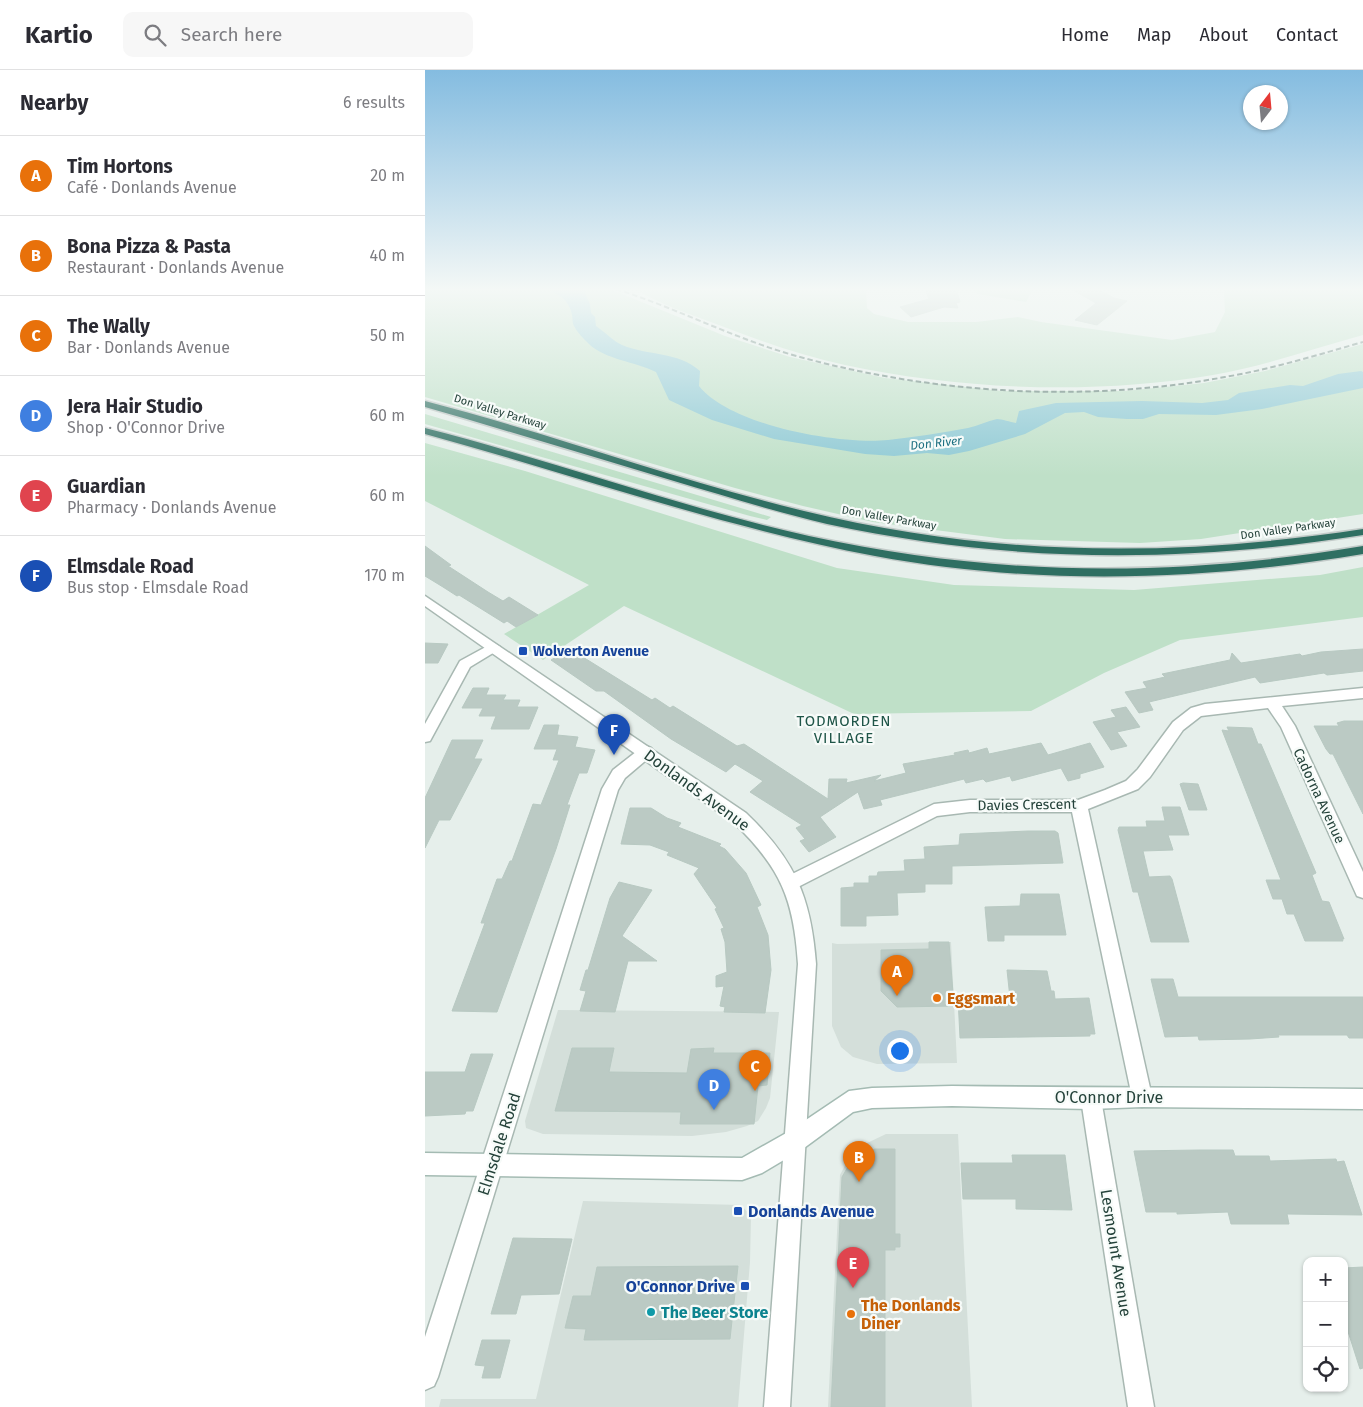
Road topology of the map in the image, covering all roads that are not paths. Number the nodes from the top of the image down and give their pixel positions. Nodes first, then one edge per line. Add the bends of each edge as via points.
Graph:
1 (425, 404) edge
2 (425, 430) edge
3 (1363, 532) edge
4 (1363, 550) edge
5 (425, 600) edge
6 (493, 647) junction
7 (1363, 692) edge
8 (1272, 702) junction
9 (425, 738) edge
10 (646, 752) junction
11 (1079, 806) junction
12 (790, 883) junction
13 (1363, 891) edge
14 (1142, 1097) junction
15 (1363, 1098) edge
16 (1091, 1099) junction
17 (796, 1140) junction
18 (425, 1164) edge
19 (492, 1164) junction
20 (425, 1377) edge
21 (777, 1407) edge
22 (1141, 1407) edge

1 - 3 highway, Don Valley Parkway via 740,497 844,524 948,542 1100,554 1184,554 1251,549
2 - 4 highway via 766,528 930,560 1044,571 1180,573 1238,569
5 - 6 street, Donlands Avenue
6 - 9 street via 465,664
6 - 10 street, Donlands Avenue
7 - 8 street, Davies Crescent
8 - 11 street, Davies Crescent via 1216,706 1196,712 1178,726 1144,773 1132,784
8 - 13 street, Cadorna Avenue via 1287,726
10 - 12 street, Donlands Avenue via 749,826 766,845
10 - 19 street, Elmsdale Road via 619,774 611,789
11 - 12 street, Davies Crescent via 971,806 934,810
11 - 14 street
12 - 17 street, Donlands Avenue via 803,922 807,964
14 - 15 street, O'Connor Drive
14 - 16 street, O'Connor Drive
16 - 17 street, O'Connor Drive via 872,1098 849,1102
16 - 22 street, Lesmount Avenue
17 - 19 street, O'Connor Drive via 742,1169
17 - 21 street, Donlands Avenue
18 - 19 street, O'Connor Drive
19 - 20 street, Elmsdale Road

